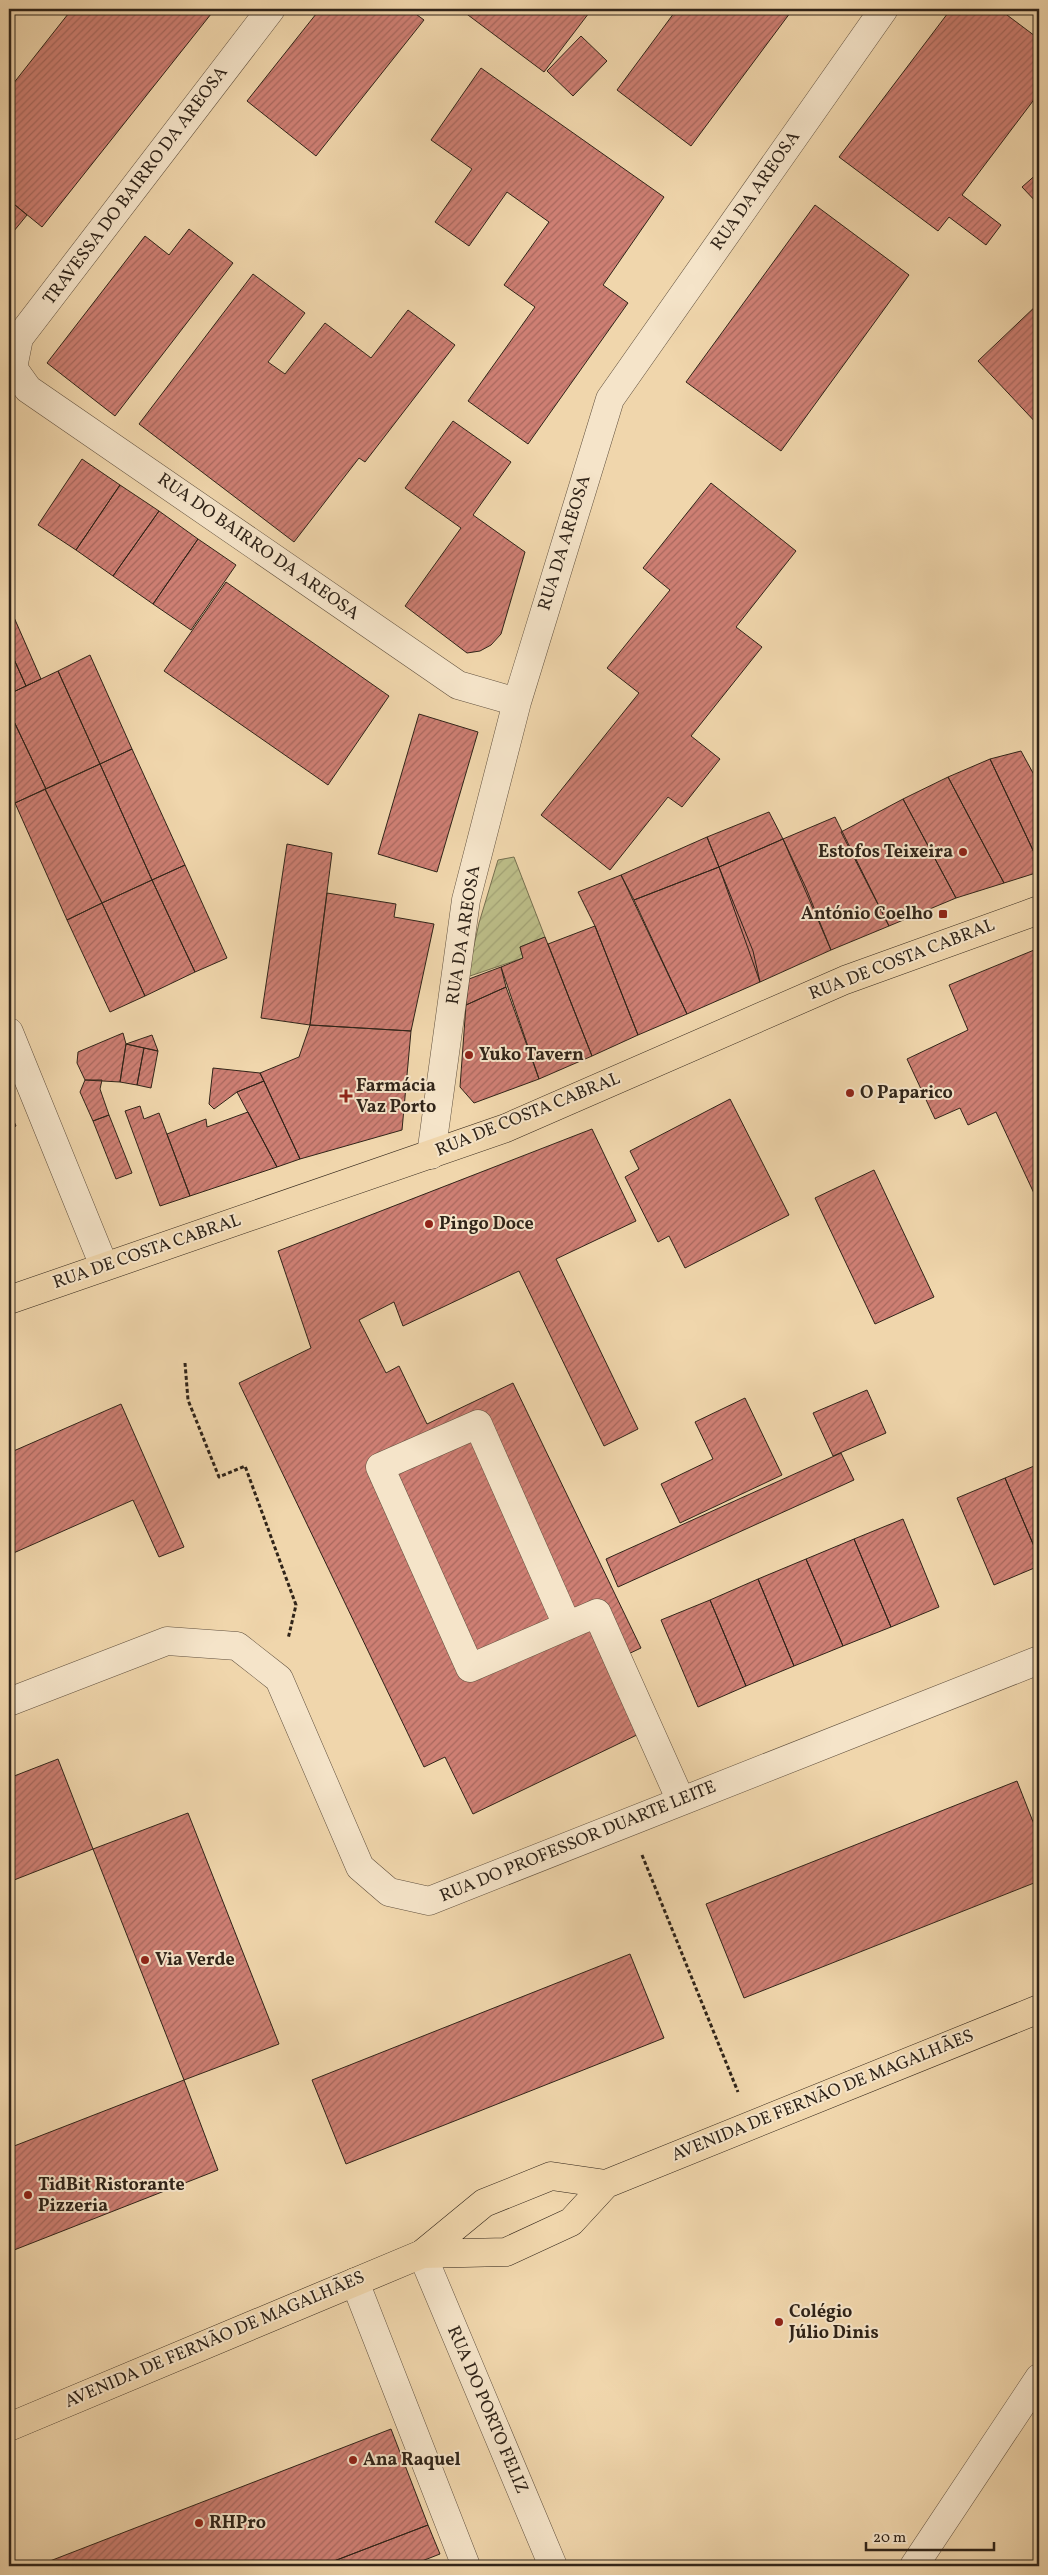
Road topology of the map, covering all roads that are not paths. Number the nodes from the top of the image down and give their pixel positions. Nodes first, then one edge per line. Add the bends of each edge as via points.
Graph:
1 (271, 9) edge
2 (884, 9) edge
3 (13, 368) joint
4 (517, 702) junction
5 (1039, 910) edge
6 (9, 1032) edge
7 (431, 1155) junction
8 (104, 1266) junction
9 (9, 1300) edge
10 (568, 1625) junction
11 (1039, 1660) edge
12 (9, 1702) edge
13 (681, 1801) junction
14 (1039, 2008) edge
15 (606, 2184) junction
16 (422, 2254) junction
17 (355, 2282) junction
18 (1039, 2378) edge
19 (9, 2426) edge
20 (466, 2566) edge
21 (553, 2566) edge
22 (914, 2566) edge

1 - 3 street, TRAVESSA DO BAIRRO DA AREOSA via 19,338
2 - 4 street, RUA DA AREOSA via 610,399
3 - 4 street, RUA DO BAIRRO DA AREOSA via 28,390 458,685
4 - 7 street, RUA DA AREOSA via 466,900
5 - 7 main road, RUA DE COSTA CABRAL via 845,980 506,1128
6 - 8 street
7 - 8 main road, RUA DE COSTA CABRAL
8 - 9 main road, RUA DE COSTA CABRAL
10 - 10 street via 470,1668 380,1467 478,1424
10 - 13 street via 597,1612
11 - 13 street, RUA DO PROFESSOR DUARTE LEITE
12 - 13 street, RUA DO PROFESSOR DUARTE LEITE via 167,1641 237,1646 279,1679 360,1867 389,1892 429,1901
14 - 15 main road, AVENIDA DE FERNÃO DE MAGALHÃES
15 - 16 main road, AVENIDA DE FERNÃO DE MAGALHÃES via 572,2222 506,2252
15 - 16 main road, AVENIDA DE FERNÃO DE MAGALHÃES via 550,2176 484,2203
16 - 17 main road, AVENIDA DE FERNÃO DE MAGALHÃES
16 - 21 street, RUA DO PORTO FELIZ
17 - 19 main road, AVENIDA DE FERNÃO DE MAGALHÃES
17 - 20 street
18 - 22 street

